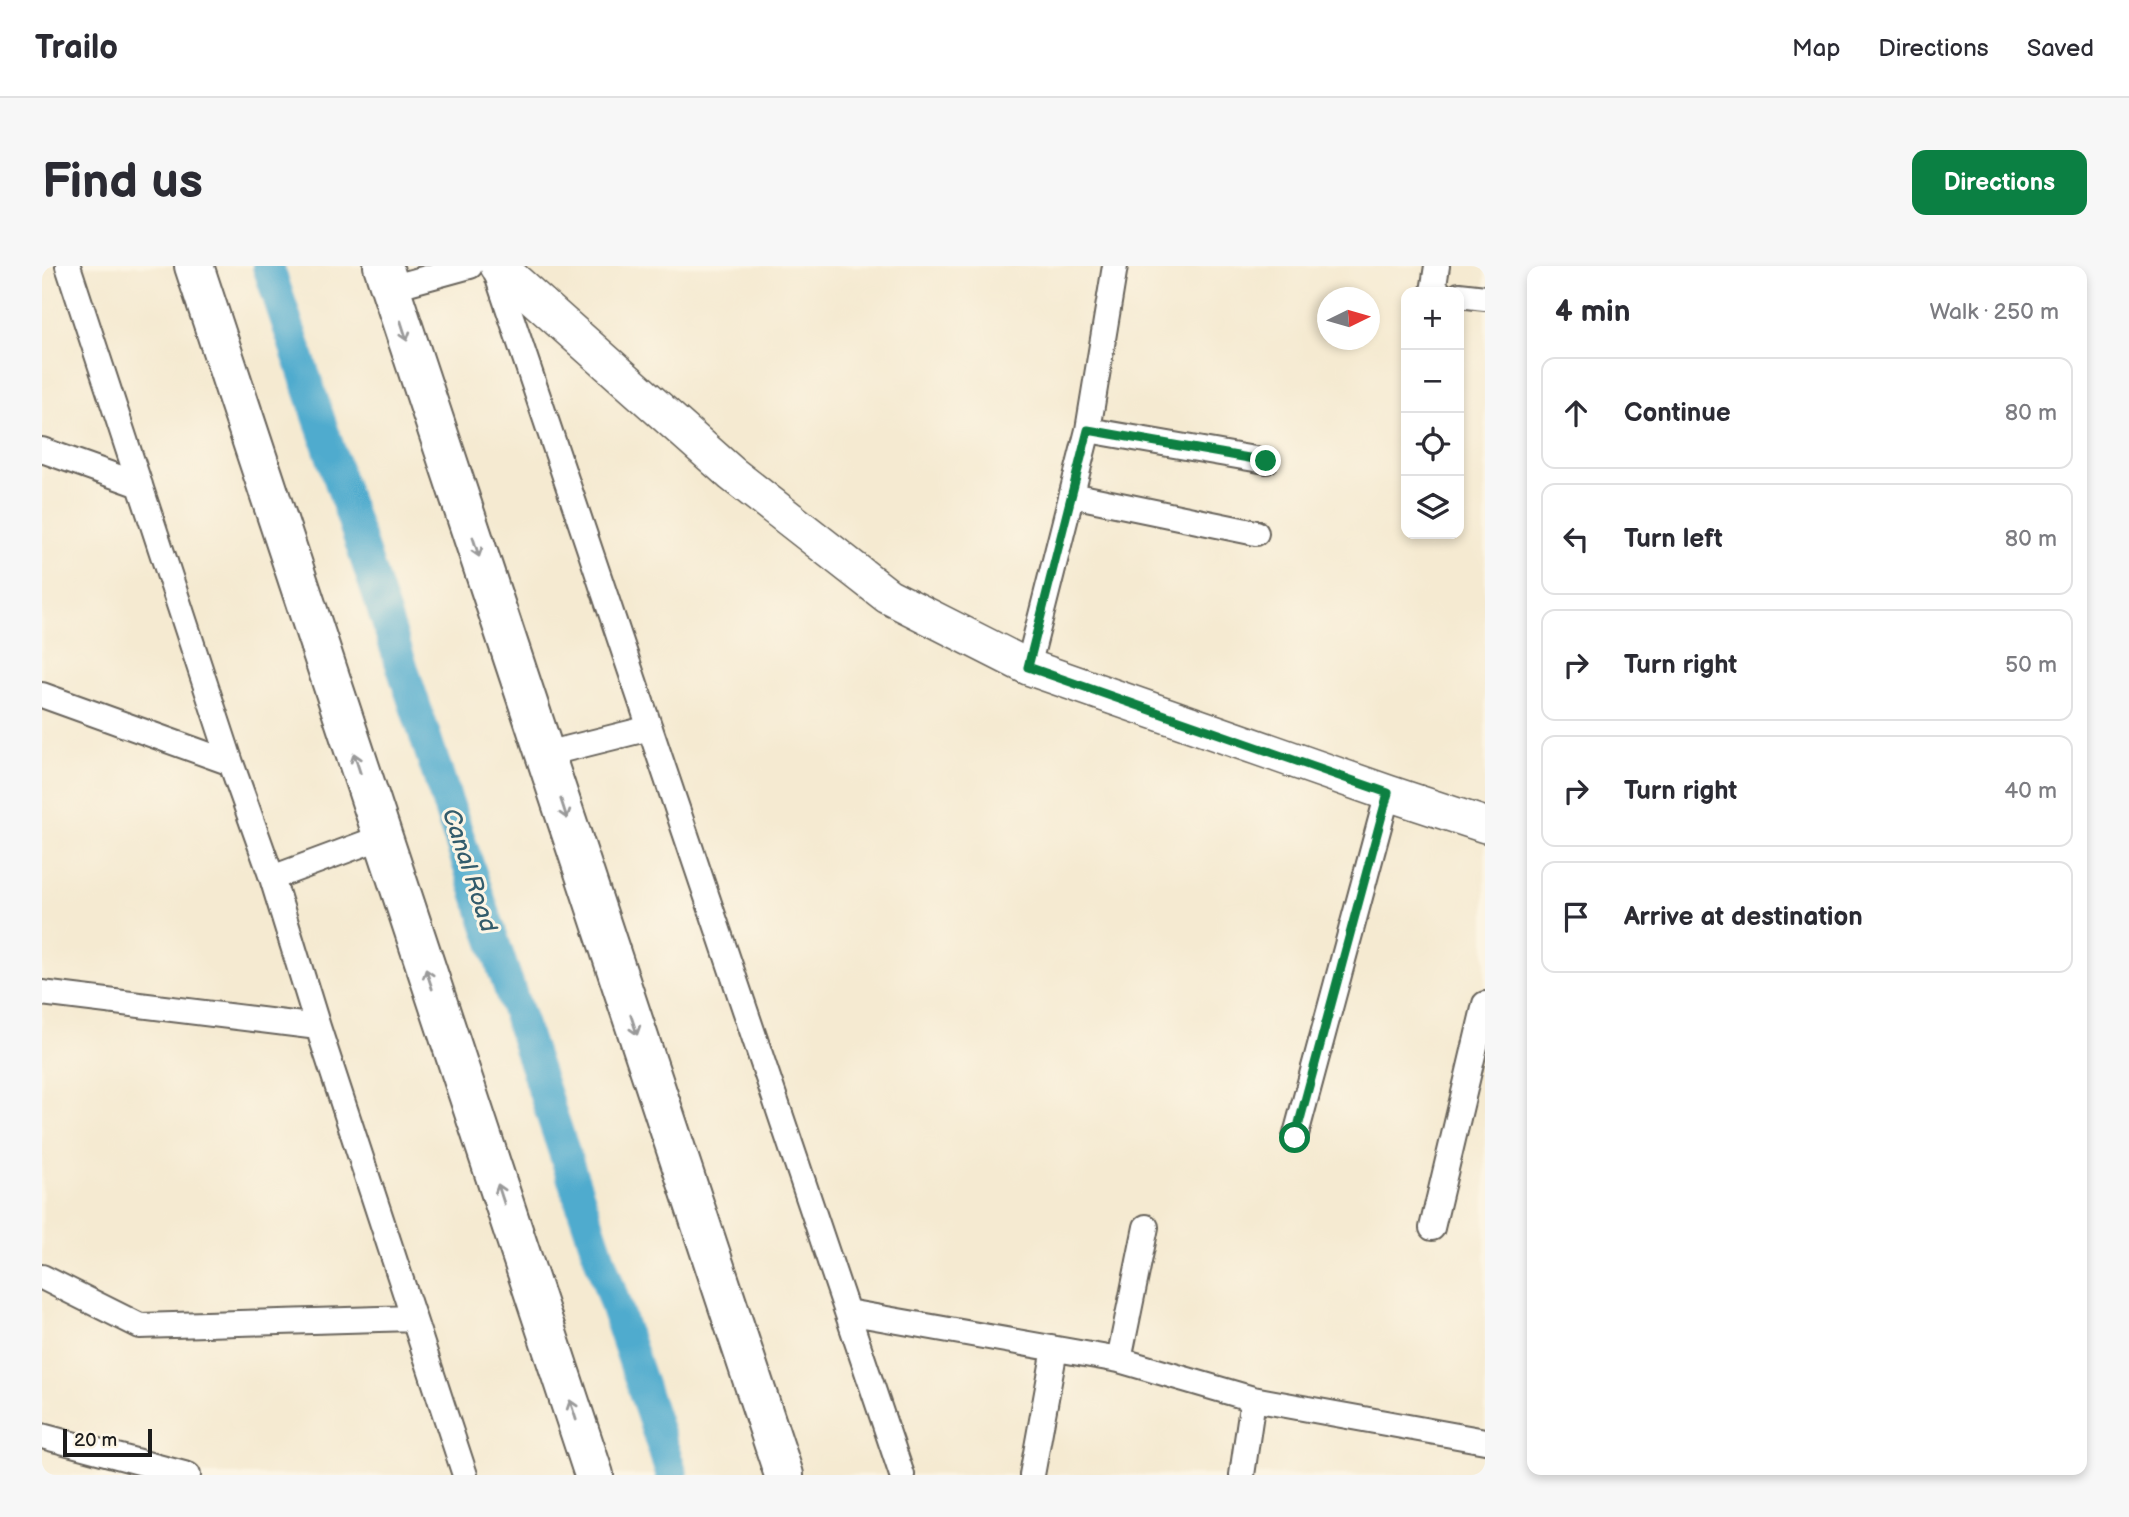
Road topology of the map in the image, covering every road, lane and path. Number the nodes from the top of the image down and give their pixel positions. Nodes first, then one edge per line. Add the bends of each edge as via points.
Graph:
1 (68, 266) edge
2 (194, 266) edge
3 (470, 266) edge
4 (496, 266) edge
5 (1115, 266) edge
6 (1437, 266) edge
7 (386, 277) edge
8 (1434, 287) edge
9 (1464, 296) edge
10 (1485, 298) edge
11 (1088, 430) junction
12 (42, 450) edge
13 (1266, 461) dead end
14 (140, 485) junction
15 (1072, 495) junction
16 (1256, 533) dead end
17 (1028, 667) junction
18 (42, 695) edge
19 (650, 728) junction
20 (545, 754) junction
21 (231, 763) junction
22 (1388, 793) junction
23 (1485, 825) edge
24 (382, 837) junction
25 (272, 878) junction
26 (42, 993) edge
27 (1485, 1004) edge
28 (318, 1027) junction
29 (1295, 1138) dead end
30 (1146, 1227) dead end
31 (1432, 1228) dead end
32 (42, 1277) edge
33 (847, 1312) junction
34 (413, 1318) junction
35 (1055, 1349) junction
36 (1119, 1360) junction
37 (1253, 1399) junction
38 (42, 1436) edge
39 (1485, 1441) edge
40 (188, 1475) edge
41 (465, 1475) edge
42 (594, 1475) edge
43 (784, 1475) edge
44 (902, 1475) edge
45 (1032, 1475) edge
46 (1242, 1475) edge

1 - 14 street
24 -> 2 highway
3 - 7 street
4 - 17 street via 732,474 888,596
4 - 19 street
5 - 11 street
6 - 8 street
7 -> 20 highway
9 - 10 street
11 - 13 street
11 - 15 street
12 - 14 street
14 - 21 street
15 - 16 street
15 - 17 street
17 - 22 street
18 - 21 street
19 - 20 street
19 - 33 street
20 -> 43 highway
21 - 25 street
22 - 23 street
22 - 29 street
24 - 25 street
42 -> 24 highway
25 - 28 street
26 - 28 street
27 - 31 street
28 - 34 street
30 - 36 street
32 - 34 street via 140,1326
33 - 35 street
33 - 44 street
34 - 41 street
35 - 36 street
35 - 45 street
36 - 37 street
37 - 39 street
37 - 46 street
38 - 40 street

